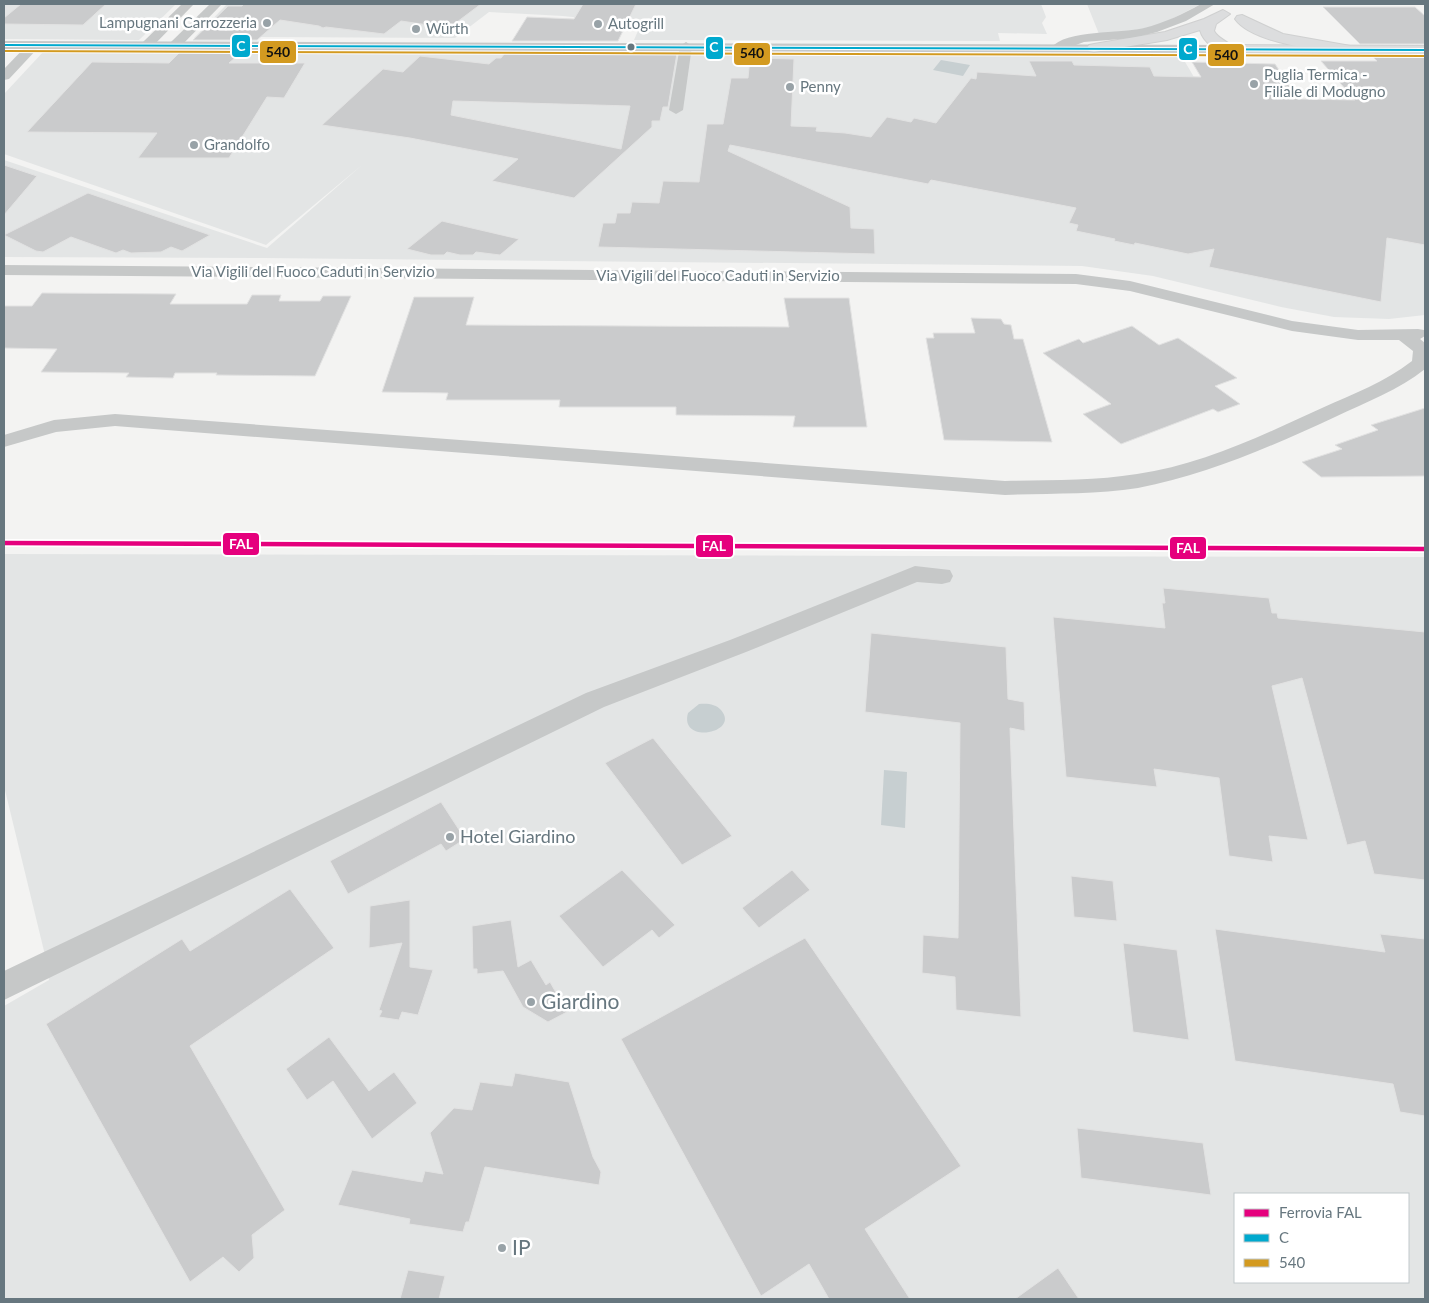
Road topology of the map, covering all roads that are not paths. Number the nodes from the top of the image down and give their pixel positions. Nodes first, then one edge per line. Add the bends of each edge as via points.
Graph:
1 (188, 4) edge
2 (216, 4) edge
3 (1209, 4) edge
4 (1244, 10) edge
5 (1209, 22) junction
6 (4, 45) edge
7 (34, 45) junction
8 (147, 45) junction
9 (175, 45) junction
10 (686, 46) junction
11 (1057, 48) junction
12 (1094, 48) junction
13 (1231, 49) junction
14 (1345, 50) junction
15 (1425, 50) edge
16 (4, 76) edge
17 (676, 110) dead end
18 (4, 270) edge
19 (1425, 334) edge
20 (1404, 335) junction
21 (4, 442) edge
22 (942, 576) dead end
23 (4, 986) edge

1 - 8 street
2 - 9 street
3 - 11 street via 1157,28 1134,34 1075,39
4 - 5 main road
4 - 13 main road
4 - 14 main road via 1262,32 1286,40
5 - 12 main road via 1167,36
5 - 13 main road via 1209,37
6 - 7 street
7 - 8 street
7 - 16 street
8 - 9 street
9 - 10 street
10 - 11 street
10 - 17 street
11 - 12 street
12 - 13 street
13 - 14 main road
14 - 15 main road
18 - 20 street, Via Vigili del Fuoco Caduti in Servizio via 1076,279 1130,286 1292,326 1358,335
19 - 20 street, Via Vigili del Fuoco Caduti in Servizio
20 - 21 street via 1422,349 1421,363 1402,379 1209,463 1138,481 1095,485 1004,488 115,420 54,426
22 - 23 street via 914,574 595,700

